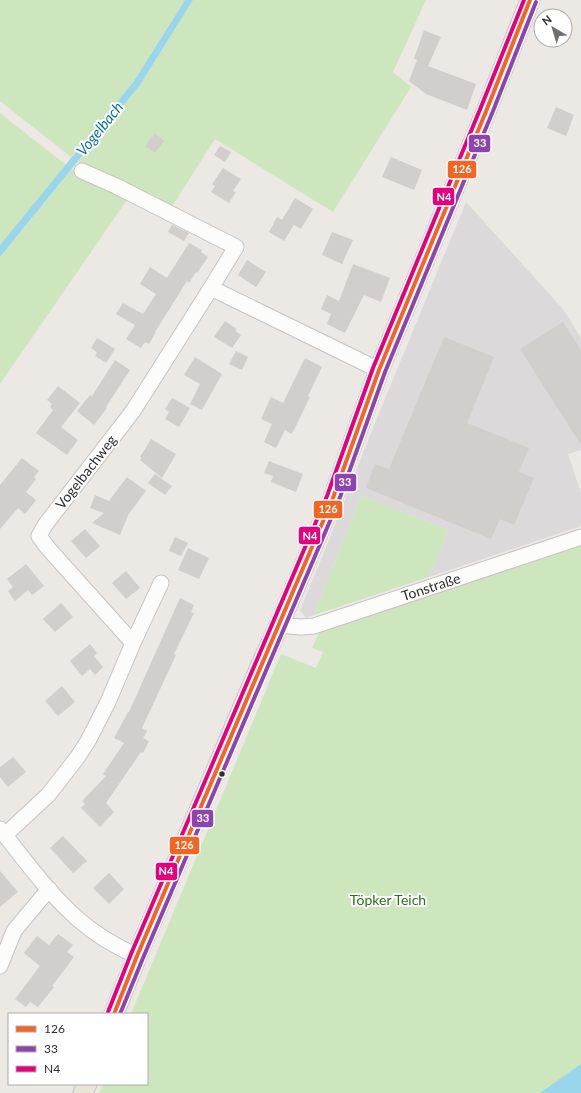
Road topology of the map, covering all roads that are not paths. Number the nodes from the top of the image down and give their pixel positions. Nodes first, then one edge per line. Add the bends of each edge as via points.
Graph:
1 (530, 0) edge
2 (82, 171) dead end
3 (211, 288) junction
4 (378, 370) junction
5 (581, 537) edge
6 (161, 583) dead end
7 (279, 625) junction
8 (133, 643) junction
9 (2, 832) edge
10 (49, 889) junction
11 (137, 956) junction
12 (0, 966) edge
13 (114, 1013) edge

1 - 4 main road
2 - 3 street, Vogelbachweg via 123,189 236,247
3 - 4 street
3 - 8 street, Vogelbachweg via 133,410 39,536
4 - 7 main road via 333,498
5 - 7 street, Tonstraße via 314,626
6 - 8 street
7 - 11 main road
8 - 9 street via 108,702 77,758 48,795
9 - 10 street
10 - 11 street via 80,921 105,939
10 - 12 street via 14,931
11 - 13 main road

